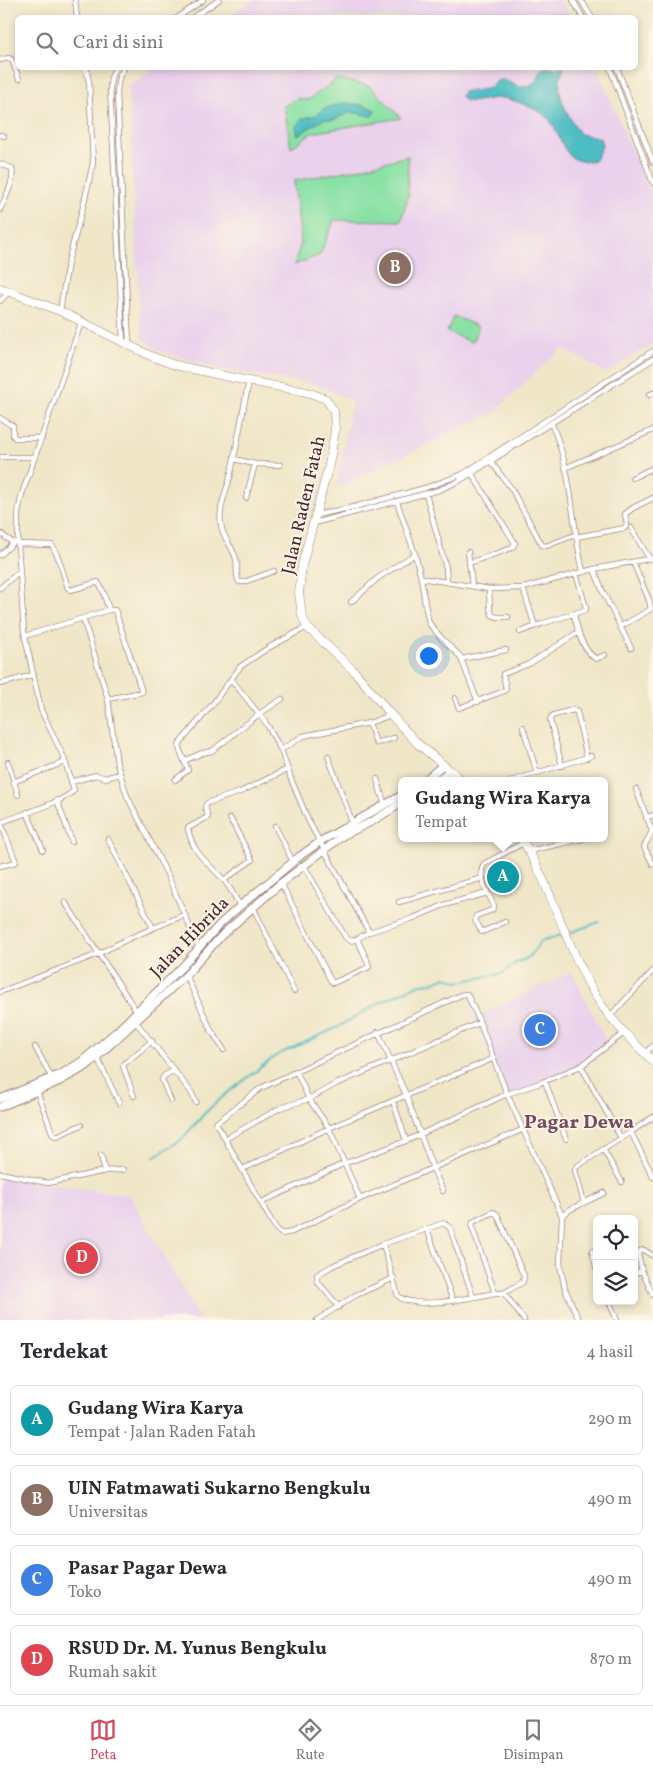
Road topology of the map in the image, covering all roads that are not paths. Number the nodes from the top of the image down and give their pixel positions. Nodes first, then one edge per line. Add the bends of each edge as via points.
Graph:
1 (75, 0) edge
2 (203, 0) edge
3 (219, 0) edge
4 (573, 0) edge
5 (581, 0) edge
6 (76, 15) edge
7 (181, 15) edge
8 (196, 15) edge
9 (581, 15) edge
10 (590, 15) edge
11 (0, 60) edge
12 (15, 70) edge
13 (15, 70) edge
14 (86, 70) edge
15 (114, 70) edge
16 (123, 70) edge
17 (611, 70) edge
18 (618, 70) edge
19 (19, 79) dead end
20 (653, 162) edge
21 (0, 164) edge
22 (653, 183) edge
23 (0, 210) edge
24 (0, 288) edge
25 (9, 292) junction
26 (0, 300) edge
27 (121, 310) junction
28 (128, 310) junction
29 (60, 311) junction
30 (82, 320) junction
31 (126, 342) junction
32 (653, 351) edge
33 (653, 359) edge
34 (617, 374) junction
35 (622, 378) junction
36 (248, 381) junction
37 (0, 418) edge
38 (552, 423) junction
39 (537, 428) junction
40 (653, 430) edge
41 (42, 438) junction
42 (0, 457) edge
43 (35, 457) junction
44 (234, 459) junction
45 (492, 462) junction
46 (255, 464) junction
47 (280, 465) dead end
48 (565, 468) junction
49 (653, 468) edge
50 (472, 474) junction
51 (632, 478) dead end
52 (427, 487) junction
53 (427, 494) junction
54 (246, 498) dead end
55 (653, 498) edge
56 (397, 502) junction
57 (316, 515) junction
58 (314, 524) junction
59 (631, 528) dead end
60 (0, 533) edge
61 (576, 536) junction
62 (16, 543) junction
63 (468, 552) dead end
64 (415, 554) junction
65 (0, 555) edge
66 (651, 558) edge
67 (633, 562) junction
68 (470, 563) junction
69 (594, 569) junction
70 (274, 571) dead end
71 (583, 571) junction
72 (19, 572) junction
73 (576, 573) junction
74 (421, 578) junction
75 (447, 582) junction
76 (472, 586) junction
77 (0, 588) edge
78 (523, 588) junction
79 (489, 589) junction
80 (351, 602) dead end
81 (109, 610) junction
82 (574, 614) junction
83 (508, 617) dead end
84 (83, 618) junction
85 (535, 626) junction
86 (307, 627) junction
87 (620, 627) junction
88 (520, 632) dead end
89 (577, 633) junction
90 (25, 636) junction
91 (631, 648) dead end
92 (506, 650) dead end
93 (605, 656) dead end
94 (461, 659) junction
95 (33, 675) junction
96 (231, 679) junction
97 (0, 684) edge
98 (108, 698) junction
99 (454, 698) dead end
100 (282, 699) dead end
101 (478, 702) junction
102 (259, 714) junction
103 (391, 715) junction
104 (369, 723) junction
105 (523, 727) dead end
106 (394, 738) dead end
107 (282, 750) junction
108 (328, 756) dead end
109 (184, 761) junction
110 (8, 762) dead end
111 (65, 762) junction
112 (443, 765) junction
113 (562, 766) junction
114 (288, 769) junction
115 (450, 771) junction
116 (537, 773) junction
117 (120, 774) junction
118 (429, 777) edge
119 (441, 777) edge
120 (458, 777) edge
121 (524, 777) edge
122 (175, 780) dead end
123 (377, 780) dead end
124 (12, 782) junction
125 (71, 782) junction
126 (636, 790) dead end
127 (18, 795) dead end
128 (398, 798) edge
129 (57, 800) junction
130 (385, 806) junction
131 (398, 806) edge
132 (27, 812) junction
133 (653, 815) edge
134 (230, 818) dead end
135 (646, 818) junction
136 (0, 822) edge
137 (352, 822) junction
138 (275, 826) dead end
139 (108, 839) dead end
140 (321, 841) junction
141 (72, 842) dead end
142 (519, 842) edge
143 (523, 842) edge
144 (569, 842) edge
145 (324, 849) junction
146 (43, 850) dead end
147 (529, 851) junction
148 (293, 862) junction
149 (653, 864) edge
150 (0, 866) edge
151 (304, 866) junction
152 (483, 878) junction
153 (224, 880) junction
154 (281, 883) junction
155 (487, 893) junction
156 (65, 902) dead end
157 (399, 902) dead end
158 (240, 906) junction
159 (254, 907) junction
160 (184, 915) junction
161 (505, 922) dead end
162 (153, 928) junction
163 (369, 932) junction
164 (357, 939) junction
165 (199, 948) junction
166 (98, 954) junction
167 (653, 971) edge
168 (186, 975) junction
169 (294, 991) dead end
170 (0, 992) edge
171 (146, 1007) junction
172 (137, 1012) junction
173 (611, 1015) junction
174 (136, 1022) junction
175 (479, 1023) junction
176 (378, 1032) junction
177 (624, 1032) junction
178 (152, 1041) junction
179 (653, 1046) edge
180 (35, 1047) dead end
181 (224, 1050) dead end
182 (644, 1053) junction
183 (98, 1057) junction
184 (492, 1059) junction
185 (391, 1061) junction
186 (653, 1061) edge
187 (581, 1066) junction
188 (174, 1070) junction
189 (296, 1071) junction
190 (52, 1078) junction
191 (545, 1081) junction
192 (37, 1091) junction
193 (507, 1094) junction
194 (406, 1095) junction
195 (134, 1096) dead end
196 (0, 1099) edge
197 (309, 1099) junction
198 (171, 1101) dead end
199 (392, 1101) junction
200 (196, 1102) dead end
201 (119, 1103) dead end
202 (0, 1107) edge
203 (653, 1117) edge
204 (81, 1125) dead end
205 (329, 1128) junction
206 (524, 1129) junction
207 (631, 1132) junction
208 (420, 1134) junction
209 (621, 1138) junction
210 (225, 1139) junction
211 (566, 1139) dead end
212 (406, 1141) junction
213 (603, 1149) junction
214 (101, 1156) dead end
215 (343, 1164) junction
216 (243, 1169) junction
217 (433, 1169) junction
218 (123, 1170) dead end
219 (104, 1171) junction
220 (0, 1173) edge
221 (653, 1178) edge
222 (622, 1182) dead end
223 (444, 1190) dead end
224 (604, 1193) dead end
225 (360, 1199) junction
226 (262, 1202) junction
227 (584, 1203) junction
228 (562, 1216) junction
229 (427, 1229) junction
230 (384, 1244) junction
231 (592, 1251) dead end
232 (653, 1256) edge
233 (594, 1260) edge
234 (642, 1271) junction
235 (638, 1272) edge
236 (394, 1278) junction
237 (495, 1294) junction
238 (504, 1294) junction
239 (653, 1296) edge
240 (472, 1297) junction
241 (453, 1301) junction
242 (611, 1305) edge
243 (339, 1307) junction
244 (317, 1320) edge
245 (524, 1320) edge
246 (579, 1320) edge
247 (617, 1320) edge

1 - 6 street
2 - 7 street
3 - 8 street
4 - 9 street
5 - 10 street
11 - 12 street via 10,58
13 - 19 street
14 - 29 street via 93,163 68,262
15 - 27 street via 110,88
16 - 28 street via 117,92
17 - 22 street
18 - 20 street
21 - 23 street via 13,170
24 - 25 highway, Jalan Raden Fatah
25 - 26 street
25 - 29 highway, Jalan Raden Fatah
27 - 28 street
27 - 31 street
28 - 31 street
29 - 30 highway, Jalan Raden Fatah
30 - 31 highway, Jalan Raden Fatah
30 - 41 street
31 - 36 highway, Jalan Raden Fatah via 175,365
32 - 34 street
33 - 35 street
34 - 35 street
34 - 39 street
35 - 38 street
36 - 44 street
36 - 57 highway, Jalan Raden Fatah via 312,393 326,399 332,407 335,417 333,445
37 - 41 street via 12,426 15,438
38 - 39 street
38 - 48 street
39 - 45 street
39 - 52 street via 462,474
40 - 48 street
41 - 43 street
42 - 43 street
43 - 62 street via 18,512
44 - 46 street
44 - 70 street via 220,522 237,561 238,580 241,583
45 - 50 street
45 - 61 street via 511,488 542,545
46 - 47 street
46 - 54 street
48 - 61 street
49 - 51 street
50 - 53 street
50 - 68 street via 514,543 512,548
52 - 53 street
52 - 57 street
53 - 56 street
53 - 75 street
55 - 61 street via 625,514 625,528
56 - 58 street
56 - 64 street
57 - 58 highway, Jalan Raden Fatah
58 - 86 highway, Jalan Raden Fatah via 300,581 302,616
59 - 66 street
60 - 62 street
61 - 71 street
62 - 65 street
62 - 72 street
62 - 81 street via 52,545 68,588 71,590 98,582
63 - 68 street
64 - 74 street
64 - 80 street via 378,578
66 - 67 street
67 - 69 street
67 - 87 street via 651,607
68 - 76 street
69 - 71 street
69 - 87 street
71 - 73 street
72 - 77 street
72 - 90 street
73 - 78 street
73 - 82 street via 586,608
74 - 75 street
74 - 94 street via 429,623
75 - 76 street
76 - 79 street
78 - 79 street
78 - 85 street
79 - 83 street via 492,614
81 - 84 street
81 - 98 street via 117,612 142,692
82 - 85 street
82 - 89 street
84 - 90 street
84 - 98 street
85 - 88 street
86 - 96 street via 247,660
86 - 103 highway via 355,672
87 - 91 street
89 - 93 street via 594,658
89 - 101 street via 529,664 503,674 505,691
90 - 95 street
92 - 94 street
94 - 101 street
95 - 97 street
95 - 111 street via 42,710
96 - 102 street
96 - 109 street via 180,743
98 - 117 street
99 - 101 street via 459,708
100 - 102 street
102 - 107 street
102 - 109 street via 212,751
103 - 104 street
103 - 112 highway
104 - 106 street via 376,743
104 - 107 street via 303,736
105 - 116 street
107 - 114 street
108 - 137 street
109 - 122 street via 187,771
110 - 124 street
111 - 124 street
111 - 125 street
112 - 115 highway
112 - 118 main road
113 - 113 street via 550,720 552,716 573,710 577,712 589,757
113 - 116 street
114 - 140 street via 309,822
114 - 153 street via 240,792 207,803 208,817 188,827 197,852
115 - 119 main road
115 - 120 highway
116 - 121 street
117 - 125 street via 104,778 96,775
117 - 160 street via 127,796
123 - 130 street
124 - 127 street
125 - 129 street via 72,793
126 - 135 street
128 - 130 main road, Jalan Hibrida
129 - 132 street
129 - 141 street
130 - 137 main road, Jalan Hibrida
131 - 145 main road
132 - 136 street
132 - 146 street
133 - 135 street
134 - 153 street via 252,860
135 - 149 street via 652,833 644,847
136 - 150 street via 16,862
137 - 140 main road, Jalan Hibrida
138 - 148 street
139 - 162 street
140 - 145 street
140 - 148 main road, Jalan Hibrida
142 - 152 street via 484,864
143 - 147 highway
144 - 147 street
145 - 151 main road
145 - 163 street
147 - 173 highway via 591,990
148 - 158 main road, Jalan Hibrida
151 - 154 main road
151 - 164 street via 346,938 351,941
152 - 155 street
152 - 157 street
153 - 158 street
154 - 159 main road
154 - 164 street via 332,983 368,966
155 - 161 street via 494,906 475,918 480,931
155 - 163 street
156 - 166 street
158 - 165 main road, Jalan Hibrida
159 - 168 main road via 223,934
159 - 169 street
160 - 162 street
160 - 165 street
162 - 166 street
163 - 164 street
165 - 171 main road, Jalan Hibrida
166 - 170 street
166 - 172 street
167 - 173 street
168 - 171 main road
168 - 181 street
171 - 172 main road, Jalan Hibrida
171 - 174 main road
172 - 190 main road, Jalan Hibrida via 81,1062
173 - 177 highway
174 - 178 street
174 - 183 main road
175 - 176 street via 466,994
175 - 184 street
175 - 185 street
176 - 185 street
176 - 189 street
177 - 182 highway
177 - 187 street
178 - 188 street
178 - 195 street via 123,1066
179 - 182 street
180 - 190 street
182 - 186 highway
183 - 192 main road via 60,1082
183 - 201 street
184 - 193 street
184 - 194 street
185 - 194 street
185 - 197 street
187 - 191 street
187 - 209 street
188 - 198 street via 162,1078
188 - 200 street
189 - 197 street
189 - 210 street via 261,1088 217,1121
190 - 196 main road, Jalan Hibrida
191 - 193 street
191 - 211 street
192 - 202 main road
192 - 204 street via 53,1135 61,1135
193 - 206 street
193 - 208 street
194 - 199 street
194 - 208 street
197 - 205 street
197 - 210 street via 280,1108
199 - 205 street
199 - 212 street
203 - 207 street
205 - 215 street
205 - 216 street
206 - 217 street
206 - 228 street
207 - 209 street
207 - 221 street
208 - 212 street
208 - 217 street
209 - 213 street
210 - 216 street
212 - 215 street
213 - 222 street
213 - 227 street via 576,1168
214 - 219 street
215 - 225 street
215 - 226 street
216 - 226 street
217 - 223 street
217 - 225 street
218 - 219 street
219 - 220 street via 48,1183
224 - 227 street
225 - 226 street via 282,1234
227 - 228 street
228 - 246 street via 560,1264 565,1289
229 - 230 street
229 - 240 street via 442,1223 447,1225
229 - 241 street
230 - 236 street
230 - 243 street via 317,1275 317,1281
231 - 233 street
232 - 234 street via 644,1250 639,1252
234 - 235 street
234 - 239 street
236 - 241 street via 398,1296 408,1301
236 - 243 street
237 - 238 street
237 - 238 street via 472,1224 493,1212 497,1214 524,1276 522,1282
237 - 240 street
238 - 245 street
240 - 241 street
242 - 247 street
243 - 244 street

